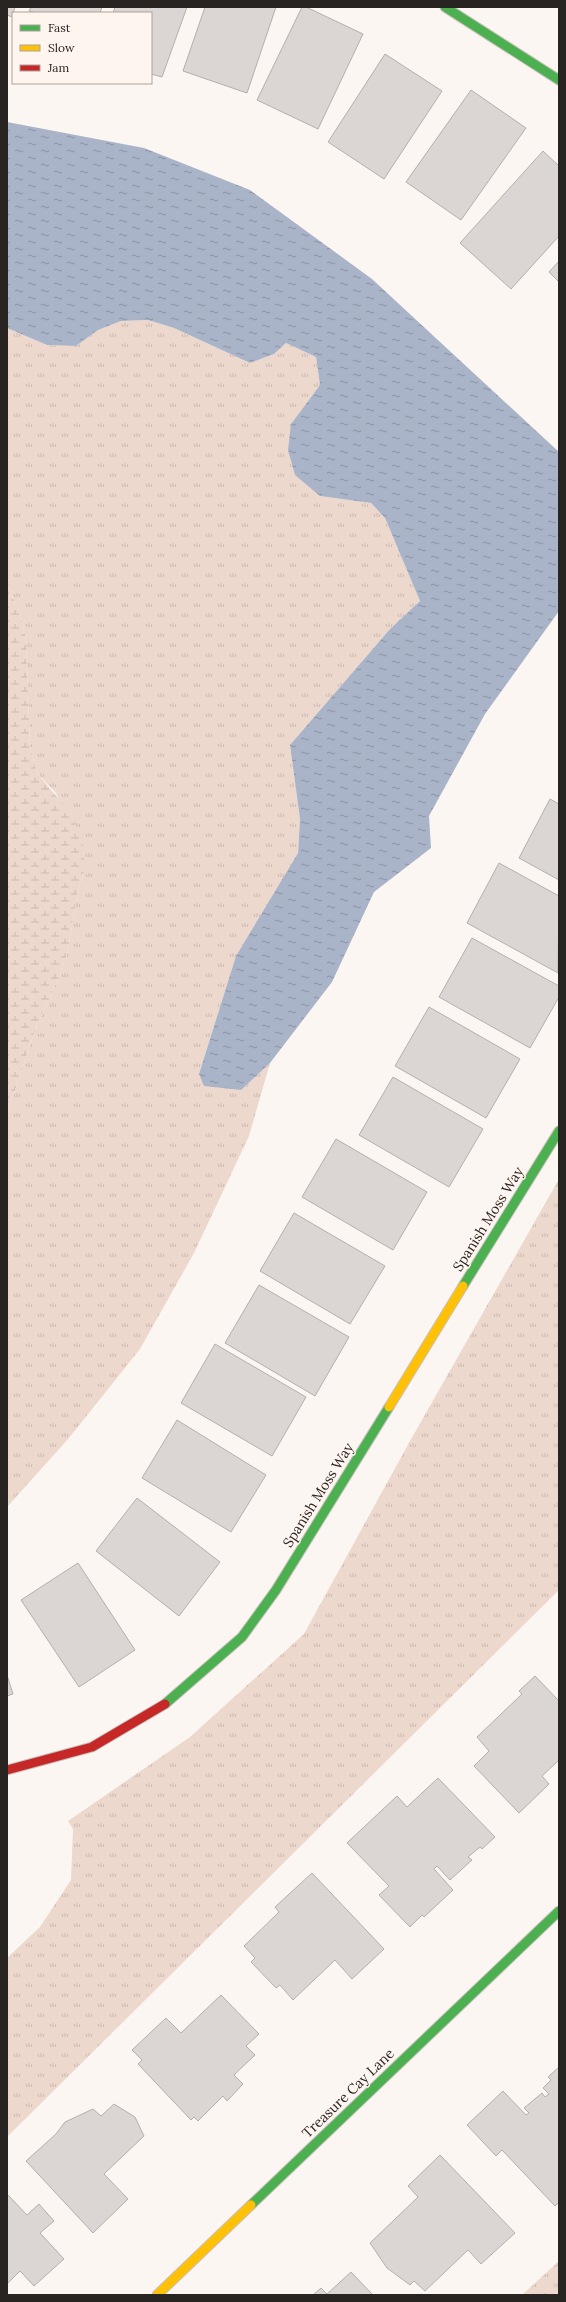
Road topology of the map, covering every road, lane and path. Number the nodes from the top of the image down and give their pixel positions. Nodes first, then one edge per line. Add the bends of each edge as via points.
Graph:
1 (445, 7) edge
2 (559, 80) edge
3 (559, 1131) edge
4 (7, 1770) edge
5 (559, 1911) edge
6 (157, 2295) edge

1 - 2 street
3 - 4 street, Spanish Moss Way via 276,1590 242,1637 159,1709 92,1747
5 - 6 street, Treasure Cay Lane

